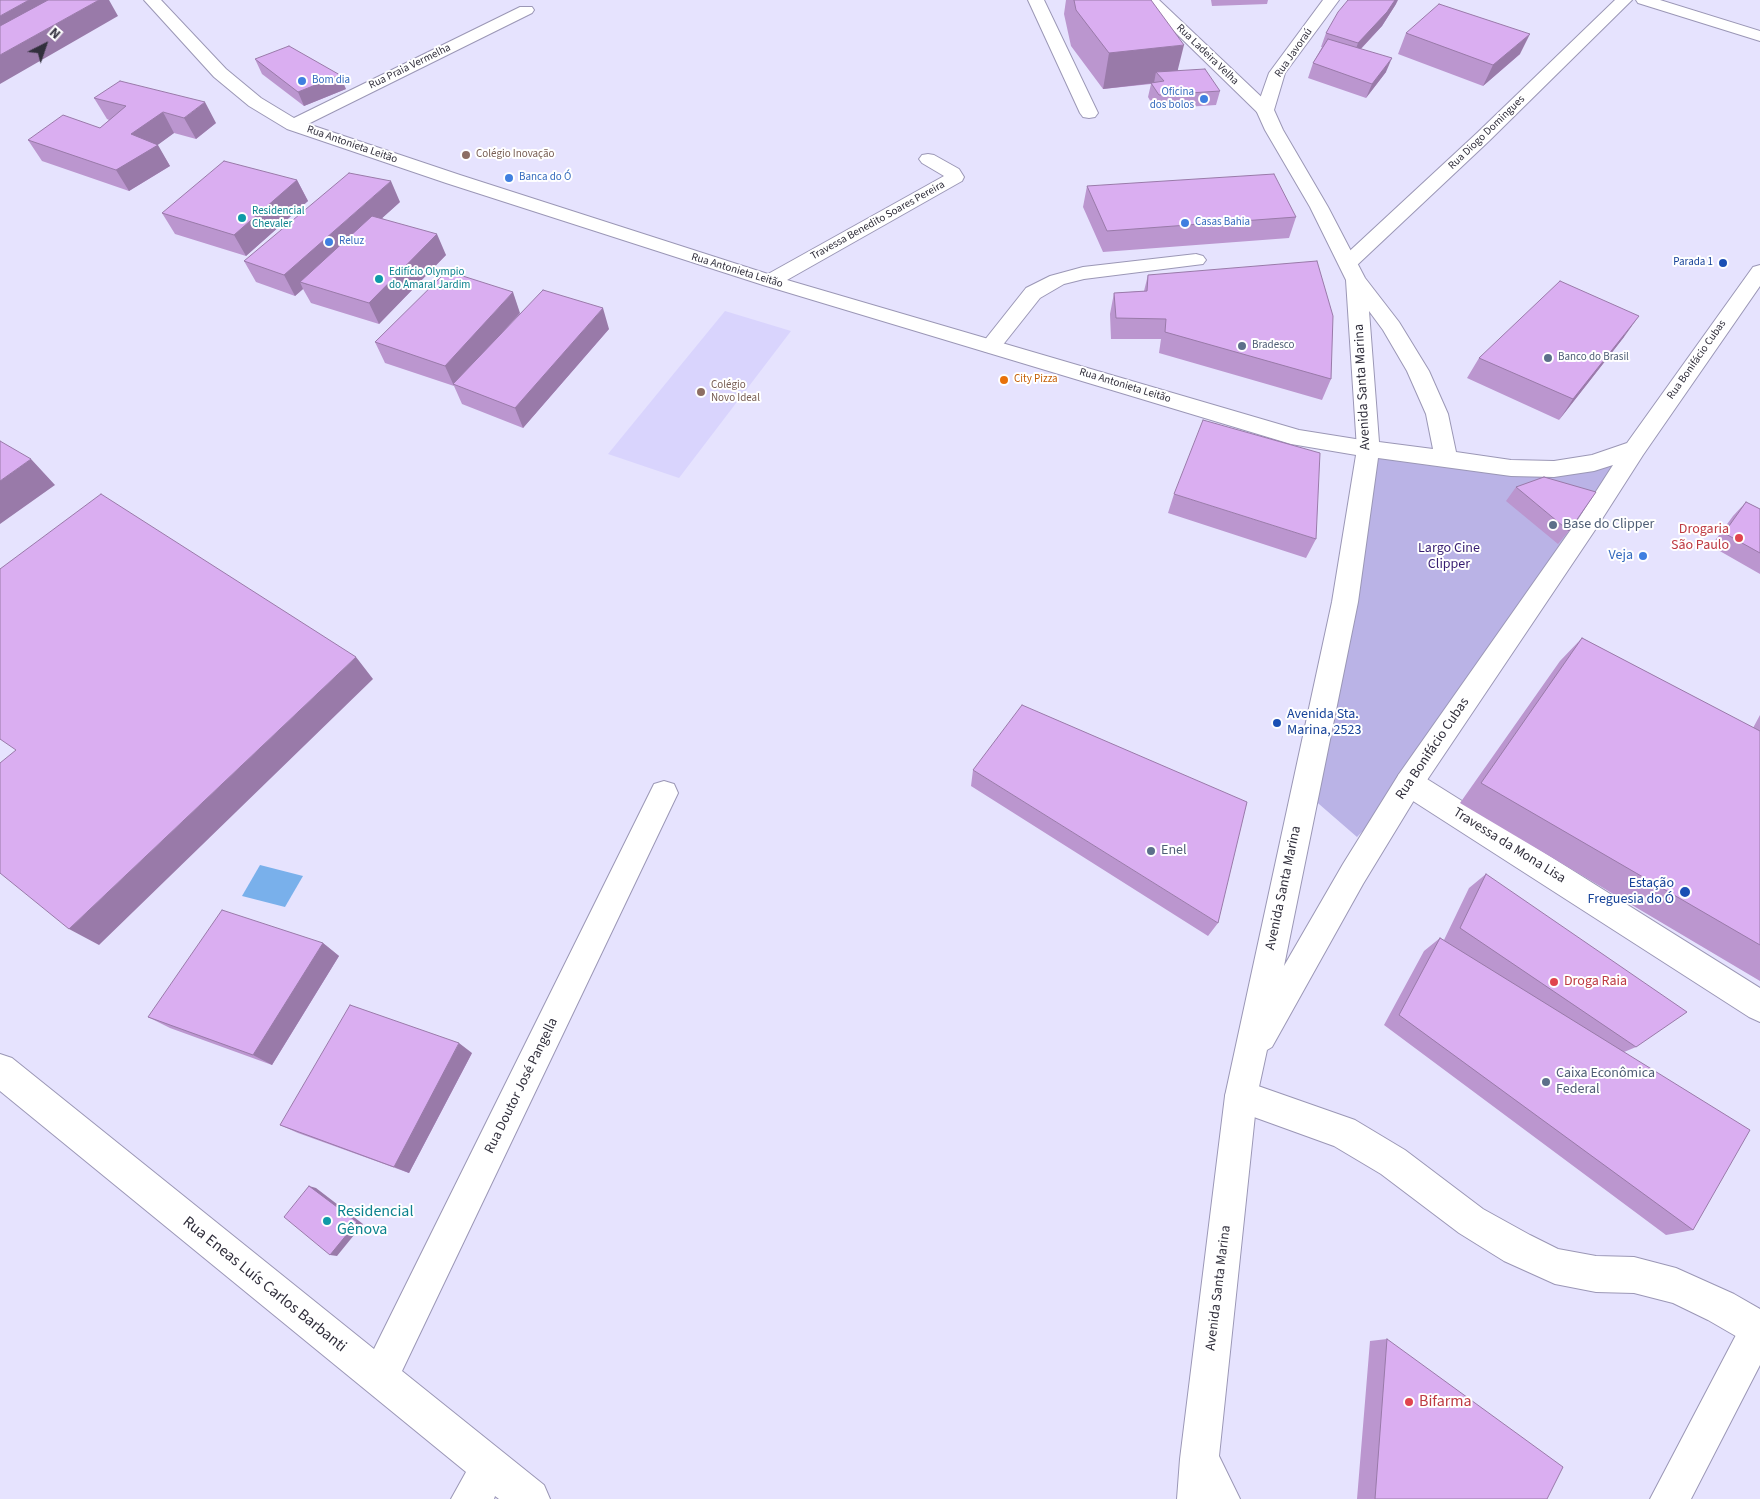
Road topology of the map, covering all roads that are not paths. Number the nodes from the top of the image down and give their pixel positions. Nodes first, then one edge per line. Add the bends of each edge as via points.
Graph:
1 (152, 0) edge
2 (1036, 0) edge
3 (1150, 0) edge
4 (1331, 0) edge
5 (1624, 0) edge
6 (1644, 0) edge
7 (526, 10) dead end
8 (1760, 36) edge
9 (1265, 110) junction
10 (1089, 114) dead end
11 (293, 125) junction
12 (928, 159) dead end
13 (1196, 260) dead end
14 (1352, 271) junction
15 (1760, 271) edge
16 (770, 282) junction
17 (991, 346) junction
18 (1368, 449) junction
19 (1634, 449) junction
20 (1446, 460) junction
21 (1410, 783) junction
22 (664, 793) dead end
23 (1760, 1006) edge
24 (1248, 1059) junction
25 (0, 1070) edge
26 (1241, 1096) junction
27 (1759, 1328) edge
28 (379, 1378) junction
29 (1199, 1459) junction
30 (491, 1467) junction
31 (470, 1499) edge
32 (530, 1499) edge
33 (1197, 1499) edge
34 (1220, 1499) edge
35 (1670, 1499) edge

1 - 11 street, Rua Antonieta Leitão via 220,73 255,102
2 - 10 street
3 - 9 street, Rua Ladeira Velha
4 - 9 street, Rua Javoraú via 1277,73
5 - 14 street, Rua Diogo Domingues
6 - 8 street
7 - 11 street, Rua Praia Vermelha
9 - 14 street, Avenida Santa Marina
11 - 16 street, Rua Antonieta Leitão
12 - 16 street, Travessa Benedito Soares Pereira via 955,177
13 - 17 street via 1083,273 1056,280 1033,293
14 - 18 street, Avenida Santa Marina via 1366,391
14 - 20 street, Avenida Santa Marina via 1418,370 1437,414
15 - 19 street, Rua Bonifácio Cubas
16 - 17 street, Rua Antonieta Leitão
17 - 18 street, Rua Antonieta Leitão via 1300,438
18 - 20 street
18 - 24 street, Avenida Santa Marina via 1345,602
19 - 20 street via 1594,463 1554,469 1511,468
19 - 21 street, Rua Bonifácio Cubas via 1588,524
21 - 23 street, Travessa da Mona Lisa
21 - 24 street, Rua Bonifácio Cubas via 1353,874
22 - 28 street, Rua Doutor José Pangella
24 - 26 street, Avenida Santa Marina
25 - 28 street, Rua Eneas Luís Carlos Barbanti
26 - 27 street via 1343,1132 1393,1162 1471,1221 1555,1266 1596,1274 1634,1275 1676,1286
26 - 29 street, Avenida Santa Marina
27 - 35 street
28 - 30 street, Rua Eneas Luís Carlos Barbanti
29 - 33 street, Avenida Santa Marina
29 - 34 street
30 - 31 street
30 - 32 street, Rua Eneas Luís Carlos Barbanti

